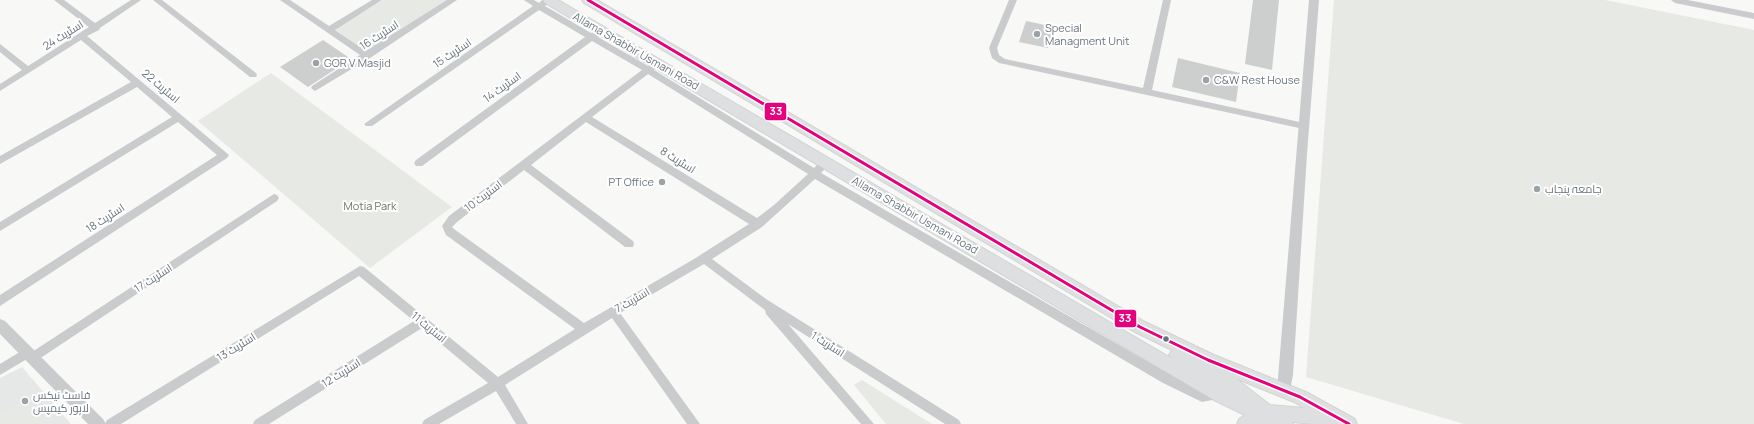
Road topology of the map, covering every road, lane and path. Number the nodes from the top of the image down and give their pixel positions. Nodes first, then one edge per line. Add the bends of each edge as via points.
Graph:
1 (58, 0) edge
2 (137, 0) edge
3 (157, 0) edge
4 (284, 0) edge
5 (378, 0) edge
6 (453, 0) edge
7 (528, 0) edge
8 (588, 0) edge
9 (1013, 0) edge
10 (1167, 0) edge
11 (1314, 0) edge
12 (1675, 0) edge
13 (545, 2) edge
14 (1754, 16) edge
15 (96, 28) junction
16 (329, 30) junction
17 (596, 33) junction
18 (82, 36) junction
19 (0, 47) edge
20 (367, 56) junction
21 (652, 67) junction
22 (28, 70) junction
23 (253, 75) dead end
24 (138, 82) junction
25 (0, 88) edge
26 (315, 88) dead end
27 (1147, 91) junction
28 (179, 117) junction
29 (586, 118) junction
30 (369, 124) dead end
31 (1304, 126) junction
32 (224, 155) joint
33 (0, 160) edge
34 (825, 162) junction
35 (419, 163) dead end
36 (524, 165) junction
37 (815, 174) junction
38 (274, 198) dead end
39 (758, 224) junction
40 (0, 226) edge
41 (629, 244) dead end
42 (705, 259) junction
43 (360, 270) joint
44 (0, 301) edge
45 (762, 302) junction
46 (613, 311) junction
47 (422, 322) junction
48 (0, 325) edge
49 (1140, 327) junction
50 (584, 329) junction
51 (30, 355) junction
52 (0, 370) edge
53 (498, 384) junction
54 (1284, 390) junction
55 (1218, 394) junction
56 (1270, 419) edge
57 (1343, 421) edge
58 (98, 424) edge
59 (111, 424) edge
60 (259, 424) edge
61 (428, 424) edge
62 (522, 424) edge
63 (694, 424) edge
64 (868, 424) edge
65 (955, 424) edge
66 (1245, 424) edge

1 - 15 street
2 - 15 street, اسٹریٹ 24
3 - 23 street
4 - 16 street
5 - 16 street
6 - 20 street, اسٹریٹ 16
7 - 13 street
8 - 49 main road, Allama Shabbir Usmani Road
9 - 27 street via 993,48 998,59
10 - 27 street
11 - 31 street
12 - 14 street
13 - 17 main road, Allama Shabbir Usmani Road
13 - 30 street, اسٹریٹ 15
15 - 18 street, اسٹریٹ 24
16 - 20 street
17 - 21 main road, Allama Shabbir Usmani Road
17 - 35 street, اسٹریٹ 14
18 - 22 street, اسٹریٹ 24
18 - 24 street, اسٹریٹ 22
19 - 22 street
20 - 26 street, اسٹریٹ 16
21 - 29 street, اسٹریٹ 10
21 - 34 main road, Allama Shabbir Usmani Road
21 - 37 street
22 - 25 street, اسٹریٹ 24
24 - 28 street, اسٹریٹ 22
24 - 33 street
27 - 31 street
28 - 32 street, اسٹریٹ 22
28 - 40 street
29 - 36 street, اسٹریٹ 10
29 - 39 street, اسٹریٹ 8
31 - 54 street
32 - 44 street, اسٹریٹ 18
34 - 37 street, اسٹریٹ 7
34 - 55 main road, Allama Shabbir Usmani Road
36 - 41 street
36 - 50 street, اسٹریٹ 10 via 447,226 450,232
37 - 39 street, اسٹریٹ 7
37 - 55 street via 1167,379 1202,396
38 - 51 street, اسٹریٹ 17
39 - 42 street, اسٹریٹ 7
42 - 45 street, اسٹریٹ 1
42 - 46 street, اسٹریٹ 7
43 - 47 street, اسٹریٹ 11
43 - 59 street, اسٹریٹ 13
45 - 64 street
45 - 65 street, اسٹریٹ 1
46 - 50 street, اسٹریٹ 7
46 - 63 street
47 - 53 street, اسٹریٹ 11
47 - 60 street, اسٹریٹ 12
48 - 51 street
49 - 54 main road, Allama Shabbir Usmani Road via 1208,360
49 - 56 main road via 1178,356 1228,382
50 - 53 street, اسٹریٹ 7
51 - 52 street, اسٹریٹ 17
51 - 58 street
53 - 61 street, اسٹریٹ 7
53 - 62 street, اسٹریٹ 11
54 - 57 main road, Allama Shabbir Usmani Road
55 - 56 main road, Allama Shabbir Usmani Road
56 - 57 main road
56 - 66 main road

